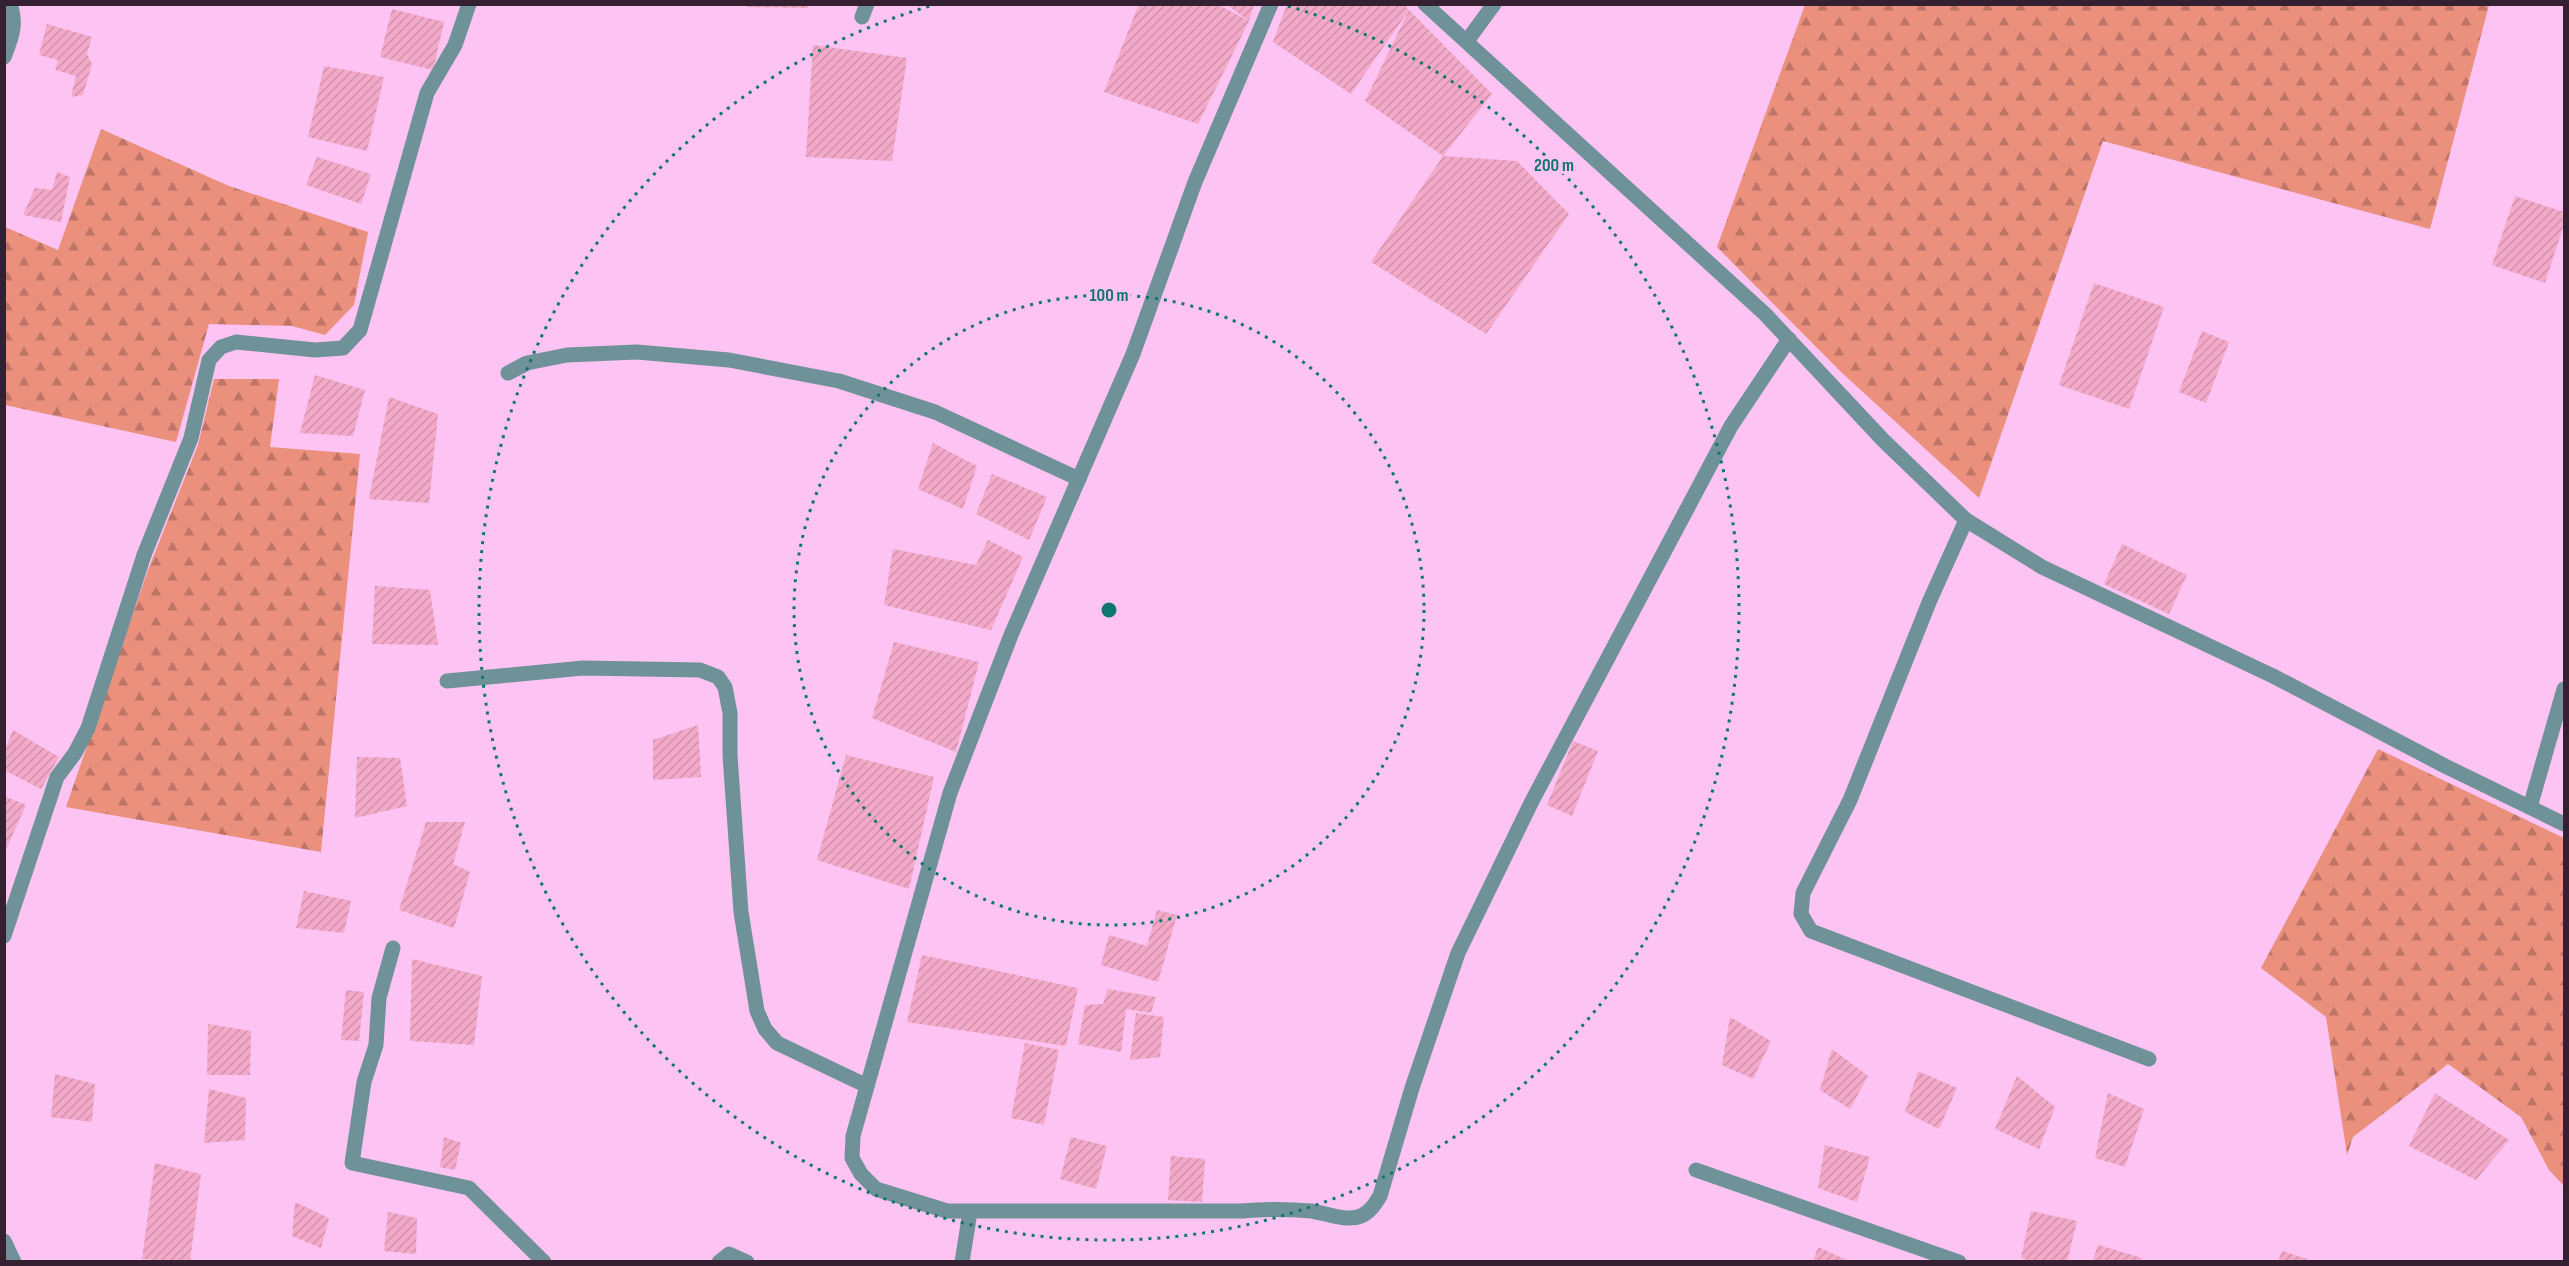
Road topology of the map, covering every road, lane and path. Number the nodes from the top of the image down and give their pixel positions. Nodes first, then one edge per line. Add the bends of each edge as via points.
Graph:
1 (10, 4) edge
2 (469, 4) edge
3 (1271, 4) edge
4 (1425, 4) edge
5 (1494, 4) edge
6 (1467, 40) junction
7 (4, 57) edge
8 (1789, 339) junction
9 (508, 373) dead end
10 (1079, 479) junction
11 (1966, 520) junction
12 (447, 681) dead end
13 (2565, 689) edge
14 (2530, 807) junction
15 (2565, 824) edge
16 (4, 936) edge
17 (393, 948) dead end
18 (2149, 1059) dead end
19 (867, 1086) junction
20 (1696, 1170) dead end
21 (970, 1212) junction
22 (4, 1242) edge
23 (14, 1262) edge
24 (544, 1262) edge
25 (718, 1262) edge
26 (747, 1262) edge
27 (962, 1262) edge
28 (1959, 1262) edge

1 - 7 street via 14,30
2 - 16 street via 455,45 427,93 360,330 343,348 315,350 236,342 221,347 209,360 191,438 144,555 88,728 57,777
3 - 10 street via 1195,182 1133,354
4 - 6 street
5 - 6 street
6 - 8 street
8 - 11 street via 1883,440
8 - 21 street via 1731,426 1532,801 1463,943 1412,1088 1380,1196 1371,1210 1351,1218 1270,1209
9 - 10 street via 527,363 567,355 637,352 729,360 839,381 934,412
10 - 19 street via 1011,635 950,793
11 - 14 street via 2042,567 2273,676
11 - 18 street via 1851,800 1803,893 1801,914 1811,931
12 - 19 street via 583,668 700,670 718,677 725,687 730,713 741,912 757,1011 777,1043
13 - 14 street
14 - 15 street
17 - 24 street via 379,998 376,1045 364,1082 352,1163 469,1188
19 - 21 street via 853,1136 852,1158 861,1174 876,1189 947,1211
20 - 28 street
21 - 27 street
22 - 23 street
25 - 26 street via 729,1254

